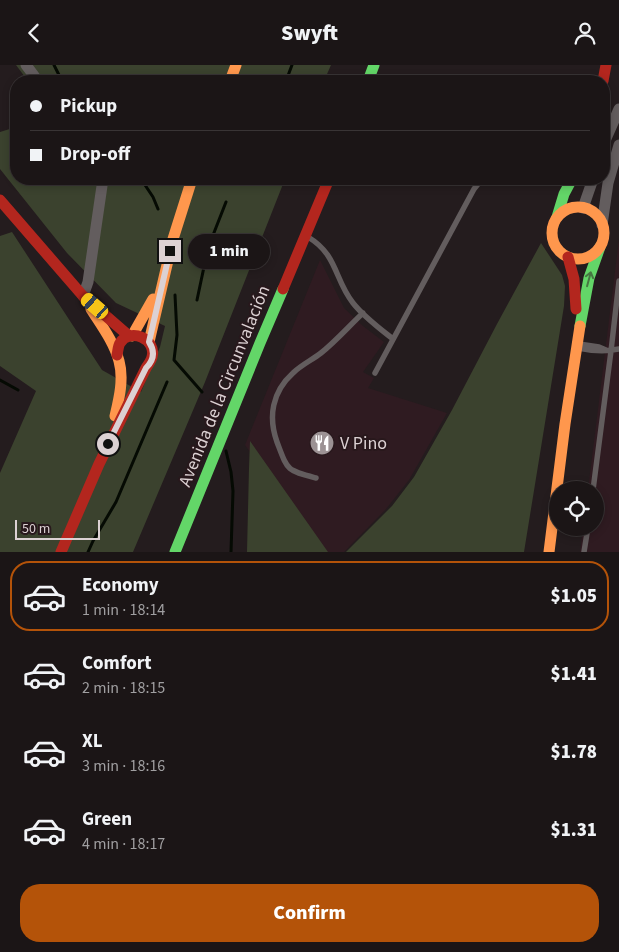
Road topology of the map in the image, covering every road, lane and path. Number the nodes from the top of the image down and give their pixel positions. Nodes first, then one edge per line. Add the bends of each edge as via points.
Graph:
1 (619, 109) edge
2 (610, 129) edge
3 (619, 145) edge
4 (610, 176) edge
5 (102, 185) edge
6 (190, 185) edge
7 (327, 185) edge
8 (477, 185) edge
9 (570, 185) edge
10 (574, 185) edge
11 (590, 185) edge
12 (608, 185) edge
13 (0, 200) edge
14 (579, 207) junction
15 (557, 217) junction
16 (602, 225) junction
17 (306, 236) junction
18 (600, 247) junction
19 (568, 257) junction
20 (164, 274) junction
21 (619, 281) edge
22 (84, 296) junction
23 (363, 313) junction
24 (130, 336) junction
25 (393, 339) junction
26 (149, 342) junction
27 (576, 346) junction
28 (619, 349) edge
29 (608, 350) junction
30 (118, 359) junction
31 (146, 368) junction
32 (375, 373) dead end
33 (108, 444) junction
34 (316, 478) dead end
35 (594, 481) edge
36 (587, 536) edge
37 (61, 552) edge
38 (176, 552) edge
39 (549, 552) edge
40 (584, 552) edge

1 - 2 street
3 - 4 street
5 - 22 street
6 - 20 main road
7 - 17 main road, Avenida de la Circunvalación
8 - 25 lane
9 - 15 main road
10 - 14 main road
11 - 14 street
12 - 16 street
13 - 22 main road
14 - 15 main road
14 - 16 main road via 595,214
15 - 19 main road via 553,224 553,240 561,253
16 - 18 main road
17 - 23 lane via 317,243 331,260 352,302
17 - 38 main road, Avenida de la Circunvalación
18 - 19 main road via 582,259
27 -> 18 main road via 589,278
19 - 27 main road via 576,291
20 - 24 main road
20 - 26 main road
21 - 29 lane
22 - 24 main road
22 - 30 main road
23 - 25 lane
23 - 34 lane via 321,353 292,373 273,405 273,431 285,463 296,473
24 - 26 main road via 140,336
24 - 30 main road via 119,346
25 - 32 lane
26 - 31 main road via 153,353
27 - 29 lane
27 - 39 main road
28 - 29 lane
29 - 35 lane
30 - 31 main road via 128,370
30 - 33 main road via 119,396
31 - 33 main road
33 - 37 main road
36 - 40 lane

